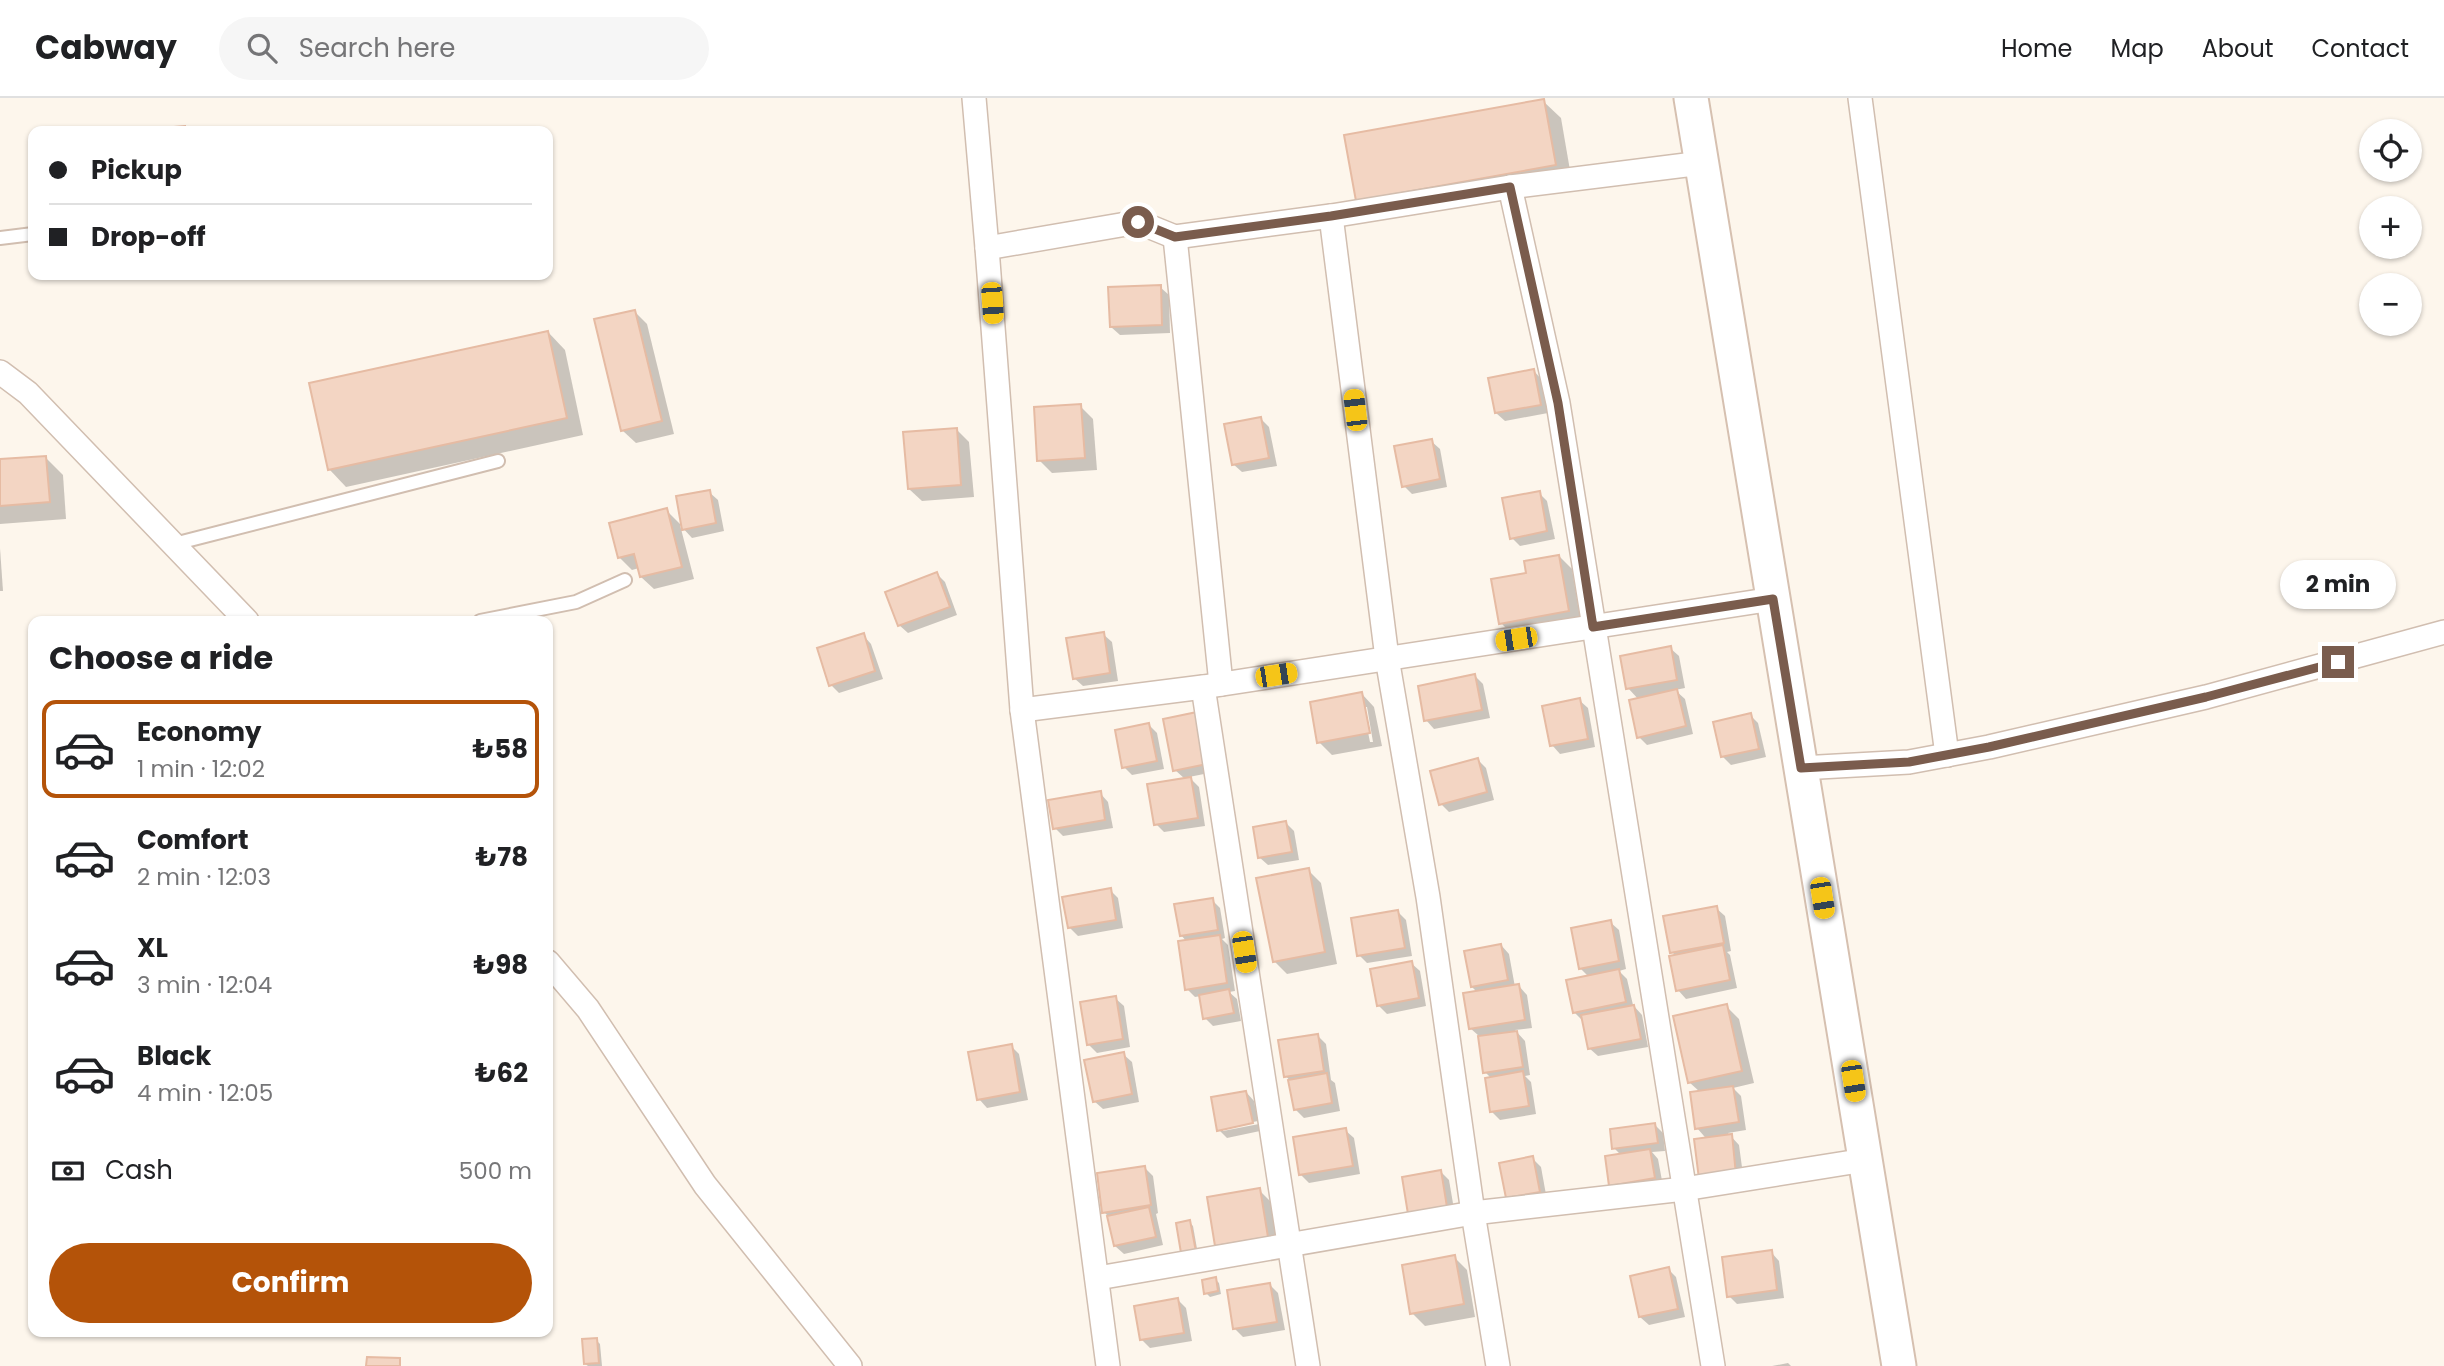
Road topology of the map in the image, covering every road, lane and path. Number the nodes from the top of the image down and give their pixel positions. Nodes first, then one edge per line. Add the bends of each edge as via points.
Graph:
1 (974, 98) edge
2 (1691, 98) edge
3 (1860, 98) edge
4 (1702, 163) junction
5 (1510, 187) junction
6 (1331, 216) junction
7 (28, 235) edge
8 (1175, 237) junction
9 (0, 238) edge
10 (988, 248) junction
11 (0, 372) edge
12 (498, 461) dead end
13 (174, 544) junction
14 (625, 580) dead end
15 (1773, 599) junction
16 (242, 616) edge
17 (505, 616) edge
18 (1593, 627) junction
19 (2444, 632) edge
20 (1387, 658) junction
21 (1212, 685) junction
22 (1022, 710) junction
23 (1947, 755) junction
24 (1801, 768) junction
25 (553, 968) edge
26 (1865, 1160) junction
27 (1684, 1189) junction
28 (1473, 1213) junction
29 (1288, 1244) junction
30 (1098, 1278) junction
31 (850, 1366) edge
32 (1108, 1366) edge
33 (1308, 1366) edge
34 (1499, 1366) edge
35 (1713, 1366) edge
36 (1899, 1366) edge

1 - 10 street
2 - 4 main road
3 - 23 street
4 - 5 street
4 - 15 main road
5 - 6 street
5 - 18 street via 1558,403
6 - 8 street
6 - 20 street
7 - 9 lane
8 - 10 street via 1138,222
8 - 21 street
10 - 22 street
11 - 13 street via 28,393
12 - 13 lane
13 - 16 street
14 - 17 lane via 576,602
15 - 18 street
15 - 24 main road
18 - 20 street
18 - 27 street
19 - 23 street via 2206,697
20 - 21 street
20 - 28 street via 1428,897
21 - 22 street
21 - 29 street
22 - 30 street
23 - 24 street via 1909,762
24 - 26 main road
25 - 31 street via 587,1009 705,1185
26 - 27 street
26 - 36 main road
27 - 28 street
27 - 35 street
28 - 29 street
28 - 34 street
29 - 30 street
29 - 33 street
30 - 32 street

